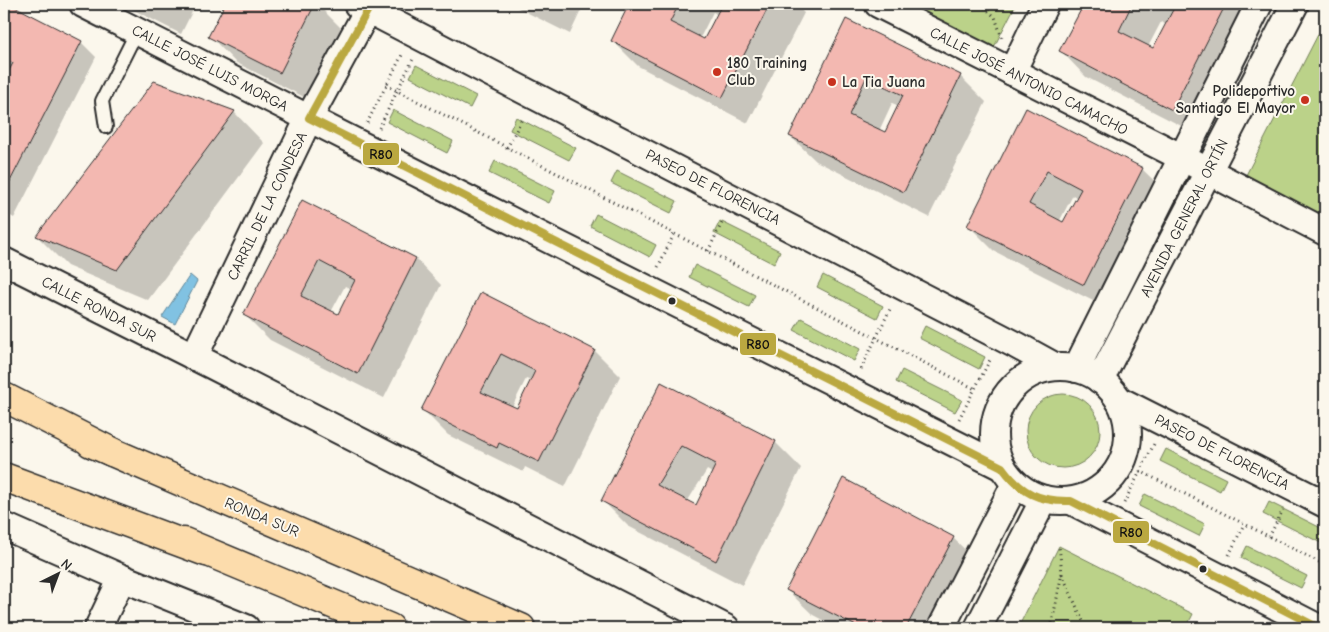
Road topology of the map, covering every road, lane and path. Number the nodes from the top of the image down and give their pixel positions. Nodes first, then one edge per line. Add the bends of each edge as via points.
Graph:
1 (84, 4) edge
2 (878, 4) edge
3 (1045, 4) edge
4 (1259, 4) edge
5 (1295, 4) edge
6 (365, 5) edge
7 (137, 31) junction
8 (403, 52) dead end
9 (414, 58) dead end
10 (1012, 72) junction
11 (386, 85) junction
12 (397, 91) junction
13 (525, 114) dead end
14 (310, 118) junction
15 (106, 127) dead end
16 (366, 138) junction
17 (507, 148) junction
18 (1181, 158) junction
19 (1208, 171) junction
20 (725, 216) dead end
21 (1325, 232) edge
22 (674, 234) junction
23 (708, 251) junction
24 (4, 261) edge
25 (657, 269) dead end
26 (894, 301) dead end
27 (876, 338) junction
28 (993, 352) dead end
29 (194, 356) junction
30 (1066, 368) junction
31 (860, 373) dead end
32 (1100, 380) junction
33 (975, 389) junction
34 (4, 397) edge
35 (1119, 400) junction
36 (4, 405) edge
37 (957, 423) dead end
38 (1157, 439) dead end
39 (112, 452) junction
40 (4, 464) edge
41 (1140, 471) junction
42 (1008, 475) junction
43 (4, 477) edge
44 (1044, 499) junction
45 (1071, 501) junction
46 (1325, 504) edge
47 (1122, 505) dead end
48 (1286, 505) dead end
49 (1244, 524) junction
50 (4, 526) edge
51 (1269, 537) junction
52 (1058, 546) dead end
53 (206, 552) junction
54 (1227, 559) dead end
55 (1325, 565) edge
56 (1062, 574) junction
57 (122, 578) junction
58 (98, 628) edge
59 (246, 628) edge
60 (390, 628) edge
61 (521, 628) edge
62 (726, 628) edge
63 (941, 628) edge
64 (978, 628) edge
65 (1051, 628) edge
66 (1086, 628) edge
67 (1319, 628) edge

1 - 7 street, CALLE JOSÉ LUIS MORGA
2 - 10 street, CALLE JOSÉ ANTONIO CAMACHO
3 - 10 street
4 - 18 street, AVENIDA GENERAL ORTÍN
5 - 19 street, AVENIDA GENERAL ORTÍN
6 - 14 street, CARRIL DE LA CONDESA
6 - 30 street, PASEO DE FLORENCIA
7 - 14 street, CALLE JOSÉ LUIS MORGA
7 - 15 lane via 102,101
8 - 11 path
9 - 12 path
10 - 18 street, CALLE JOSÉ ANTONIO CAMACHO
11 - 12 path
11 - 16 path
12 - 16 path
12 - 17 path
13 - 17 path
14 - 16 street
14 - 29 street, CARRIL DE LA CONDESA
16 - 42 street
17 - 22 path
18 - 19 street, CALLE JOSÉ ANTONIO CAMACHO
18 - 30 street, AVENIDA GENERAL ORTÍN
19 - 21 street
19 - 32 street, AVENIDA GENERAL ORTÍN
20 - 23 path
22 - 23 path
22 - 25 path
23 - 27 path
24 - 29 street, CALLE RONDA SUR
26 - 27 path
27 - 31 path
27 - 33 path
28 - 33 path
29 - 62 street, CALLE RONDA SUR
30 - 32 street via 1084,371
30 - 42 street via 1042,369 1028,375 1005,396 998,409 993,438 996,453
32 - 35 street
33 - 37 path
34 - 39 main road
35 - 45 street via 1128,428 1128,442 1118,470 1098,490
35 - 46 street, PASEO DE FLORENCIA
36 - 39 main road, RONDA SUR
38 - 41 path
39 - 61 main road, RONDA SUR
40 - 53 main road
41 - 47 path
41 - 49 path
42 - 44 street via 1028,493
42 - 63 street
43 - 53 main road
44 - 45 street
44 - 64 street
45 - 67 street
48 - 51 path
49 - 51 path
49 - 54 path
50 - 57 street
51 - 55 path
52 - 56 path
53 - 60 main road
56 - 65 path
56 - 66 path
57 - 58 street
57 - 59 street

